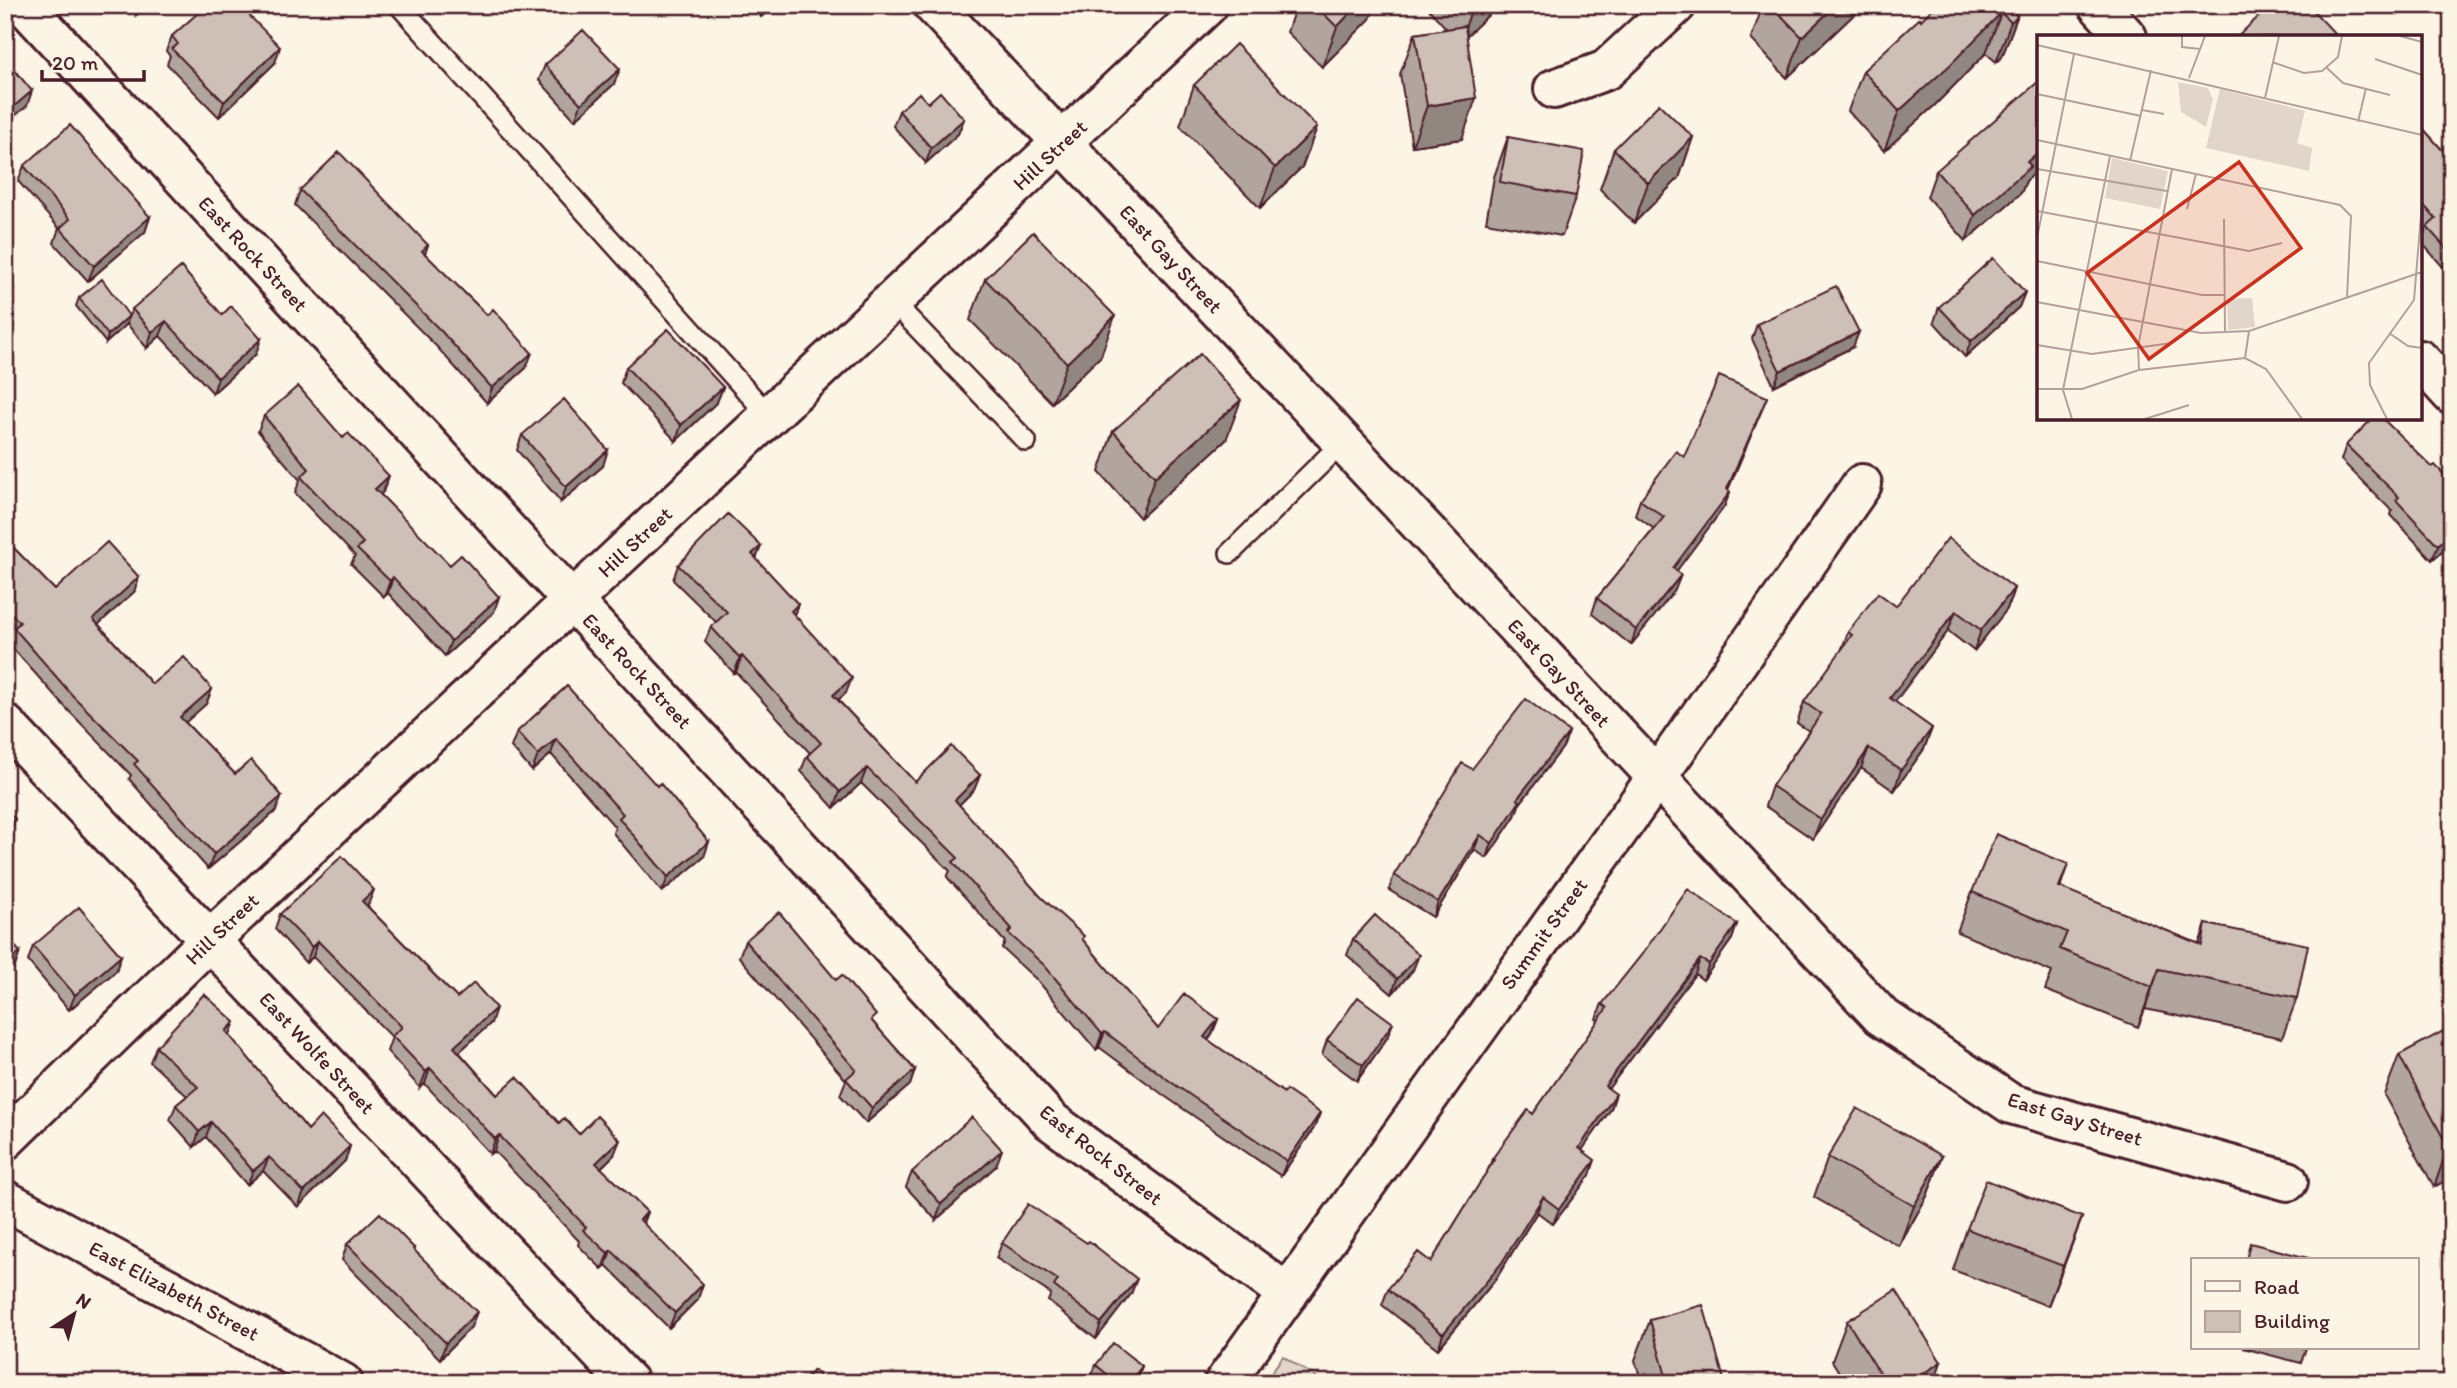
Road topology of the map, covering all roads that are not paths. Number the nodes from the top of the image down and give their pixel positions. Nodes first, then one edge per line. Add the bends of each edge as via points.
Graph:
1 (24, 5) edge
2 (399, 5) edge
3 (933, 5) edge
4 (1208, 5) edge
5 (1676, 5) edge
6 (2098, 5) edge
7 (2125, 35) edge
8 (1554, 89) dead end
9 (1063, 143) junction
10 (892, 302) junction
11 (2422, 362) edge
12 (2452, 395) edge
13 (770, 417) junction
14 (1026, 441) dead end
15 (1342, 443) junction
16 (1863, 484) dead end
17 (1230, 553) dead end
18 (572, 600) junction
19 (5, 724) edge
20 (1657, 777) junction
21 (210, 940) junction
22 (5, 1140) edge
23 (2288, 1181) dead end
24 (5, 1200) edge
25 (1287, 1294) junction
26 (343, 1383) edge
27 (629, 1383) edge
28 (1224, 1383) edge

1 - 18 street, East Rock Street
2 - 13 lane
3 - 9 street, East Gay Street
4 - 9 street, Hill Street
5 - 8 street via 1606,70
6 - 7 street
9 - 10 street, Hill Street
9 - 15 street, East Gay Street
10 - 13 street, Hill Street
10 - 14 lane
11 - 12 street
13 - 18 street, Hill Street
15 - 17 lane
15 - 20 street, East Gay Street
16 - 20 street, Summit Street
18 - 21 street, Hill Street
18 - 25 street, East Rock Street via 1051,1121
19 - 21 street, East Wolfe Street
20 - 23 street, East Gay Street via 1881,1016 2011,1104
20 - 25 street, Summit Street
21 - 22 street, Hill Street
21 - 27 street, East Wolfe Street
24 - 26 street, East Elizabeth Street
25 - 28 street, Summit Street

